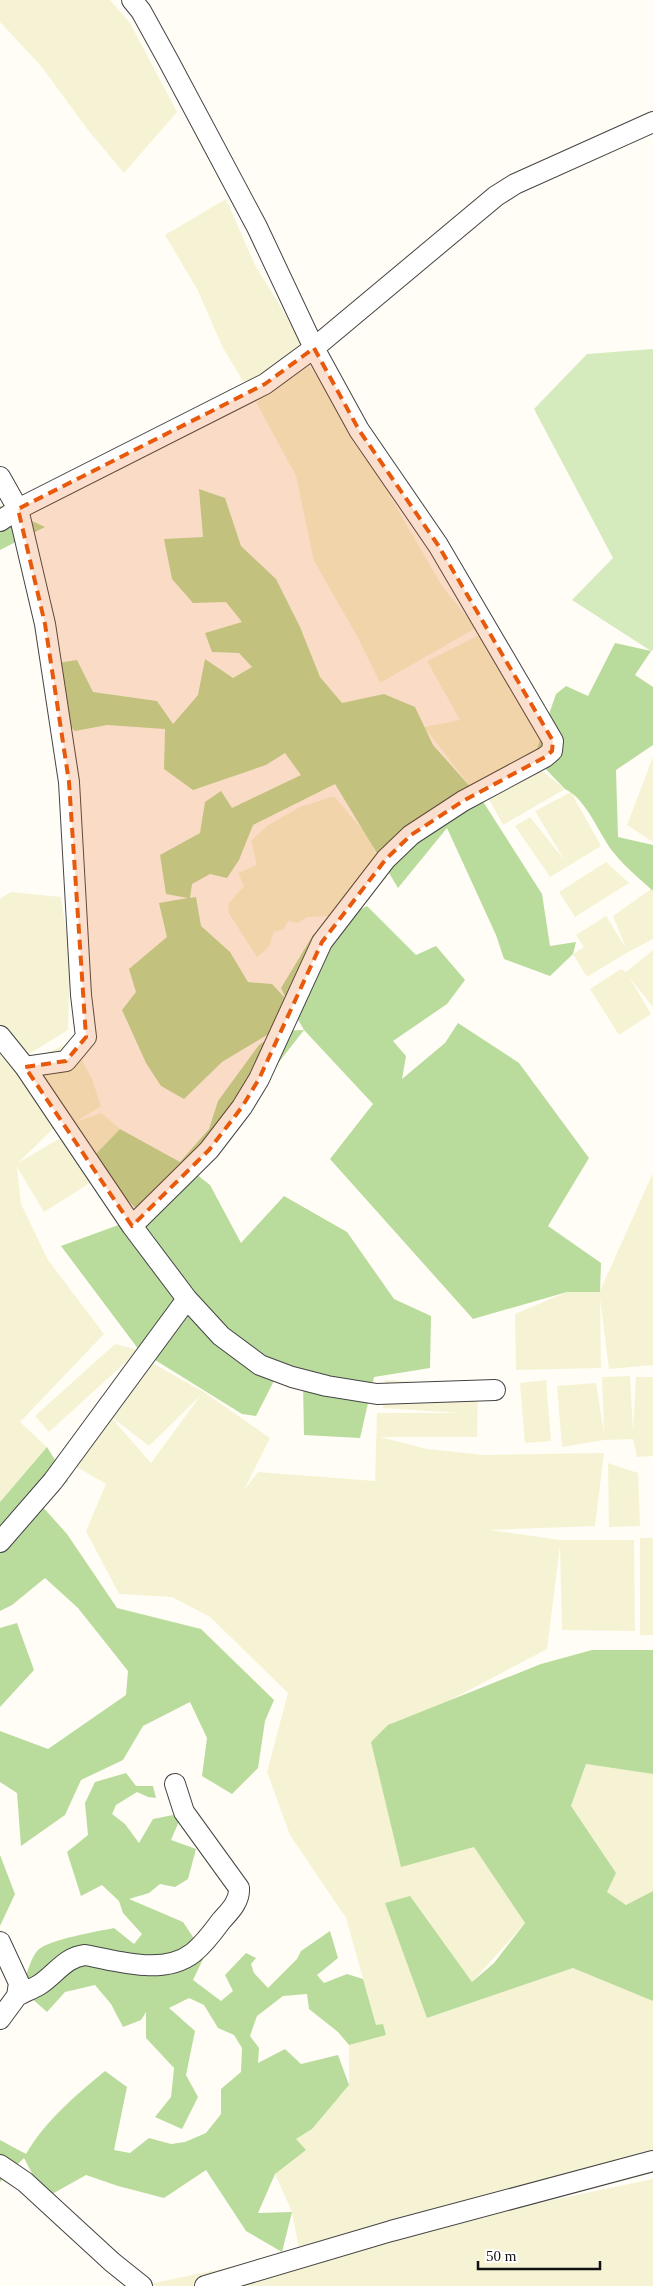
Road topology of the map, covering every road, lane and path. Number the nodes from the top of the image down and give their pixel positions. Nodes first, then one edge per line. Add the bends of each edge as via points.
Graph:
1 (140, 4) edge
2 (653, 122) edge
3 (314, 348) junction
4 (0, 477) edge
5 (18, 508) junction
6 (0, 522) edge
7 (0, 1036) edge
8 (25, 1067) junction
9 (132, 1226) junction
10 (187, 1299) junction
11 (495, 1390) dead end
12 (0, 1542) edge
13 (175, 1784) dead end
14 (0, 1942) edge
15 (18, 1996) junction
16 (0, 2019) edge
17 (653, 2161) edge
18 (0, 2165) edge
19 (142, 2286) edge
20 (205, 2286) edge

1 - 3 street via 257,227
2 - 3 street via 515,184 496,196
3 - 5 street via 265,384
3 - 9 street via 359,430 438,546 537,712 553,742 552,751 411,834 386,859 322,942 259,1079 242,1107 209,1150
4 - 5 street
5 - 6 street
5 - 8 street via 45,624 69,782 86,1037 66,1061
7 - 8 street
8 - 9 street
9 - 10 street
10 - 11 street via 221,1336 260,1365 292,1377 377,1394
10 - 12 street via 53,1481
13 - 15 street via 184,1812 239,1888 236,1902 210,1935 193,1952 176,1962 140,1965 77,1956
14 - 15 street via 16,1973
15 - 16 street
17 - 20 street via 391,2231
18 - 19 street via 25,2182

